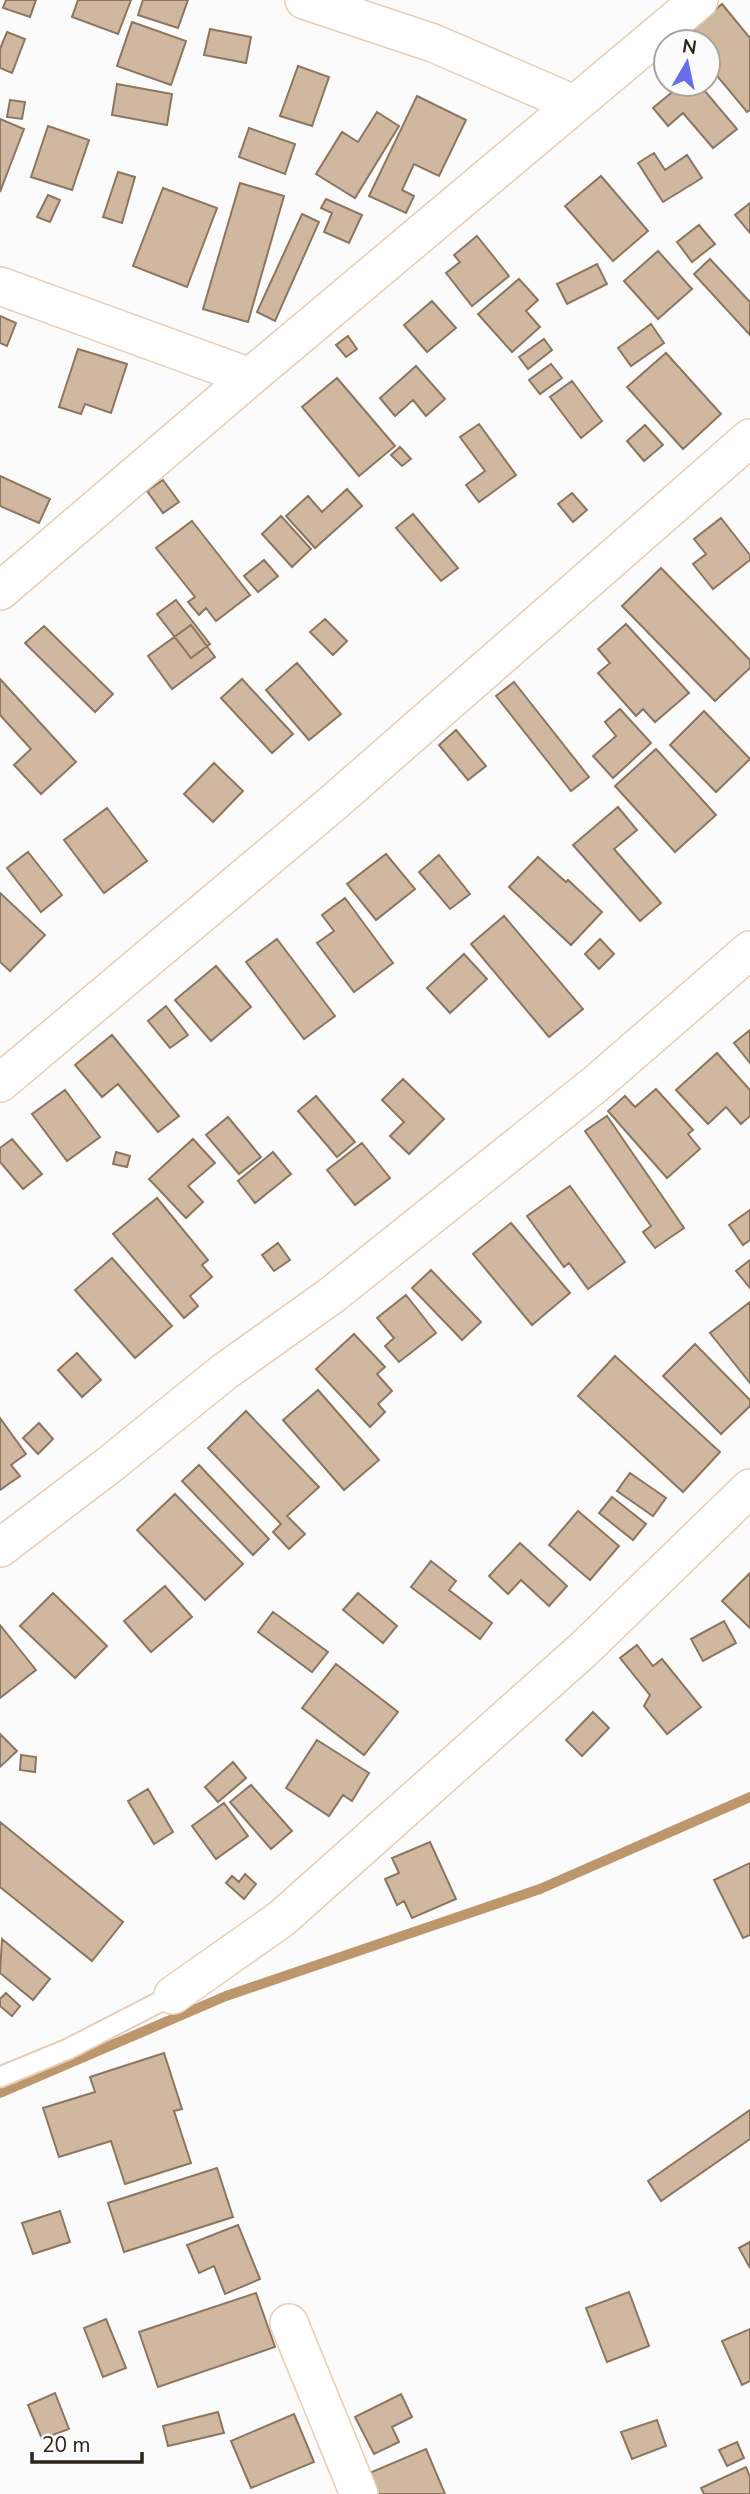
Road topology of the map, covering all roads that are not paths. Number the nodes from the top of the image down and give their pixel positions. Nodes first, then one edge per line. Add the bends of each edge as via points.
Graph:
1 (304, 0) edge
2 (699, 0) edge
3 (574, 104) junction
4 (0, 286) edge
5 (250, 377) junction
6 (750, 438) edge
7 (0, 591) edge
8 (750, 950) edge
9 (0, 1083) edge
10 (750, 1488) edge
11 (0, 1548) edge
12 (173, 1995) joint
13 (0, 2077) edge
14 (289, 2323) dead end
15 (359, 2494) edge

1 - 3 street via 433,43
2 - 3 street
3 - 5 street
4 - 5 street
5 - 7 street
6 - 9 street via 333,803
8 - 11 street via 598,1082 332,1295 224,1372
10 - 12 street via 584,1649 281,1919
12 - 13 lane via 68,2049
14 - 15 street

